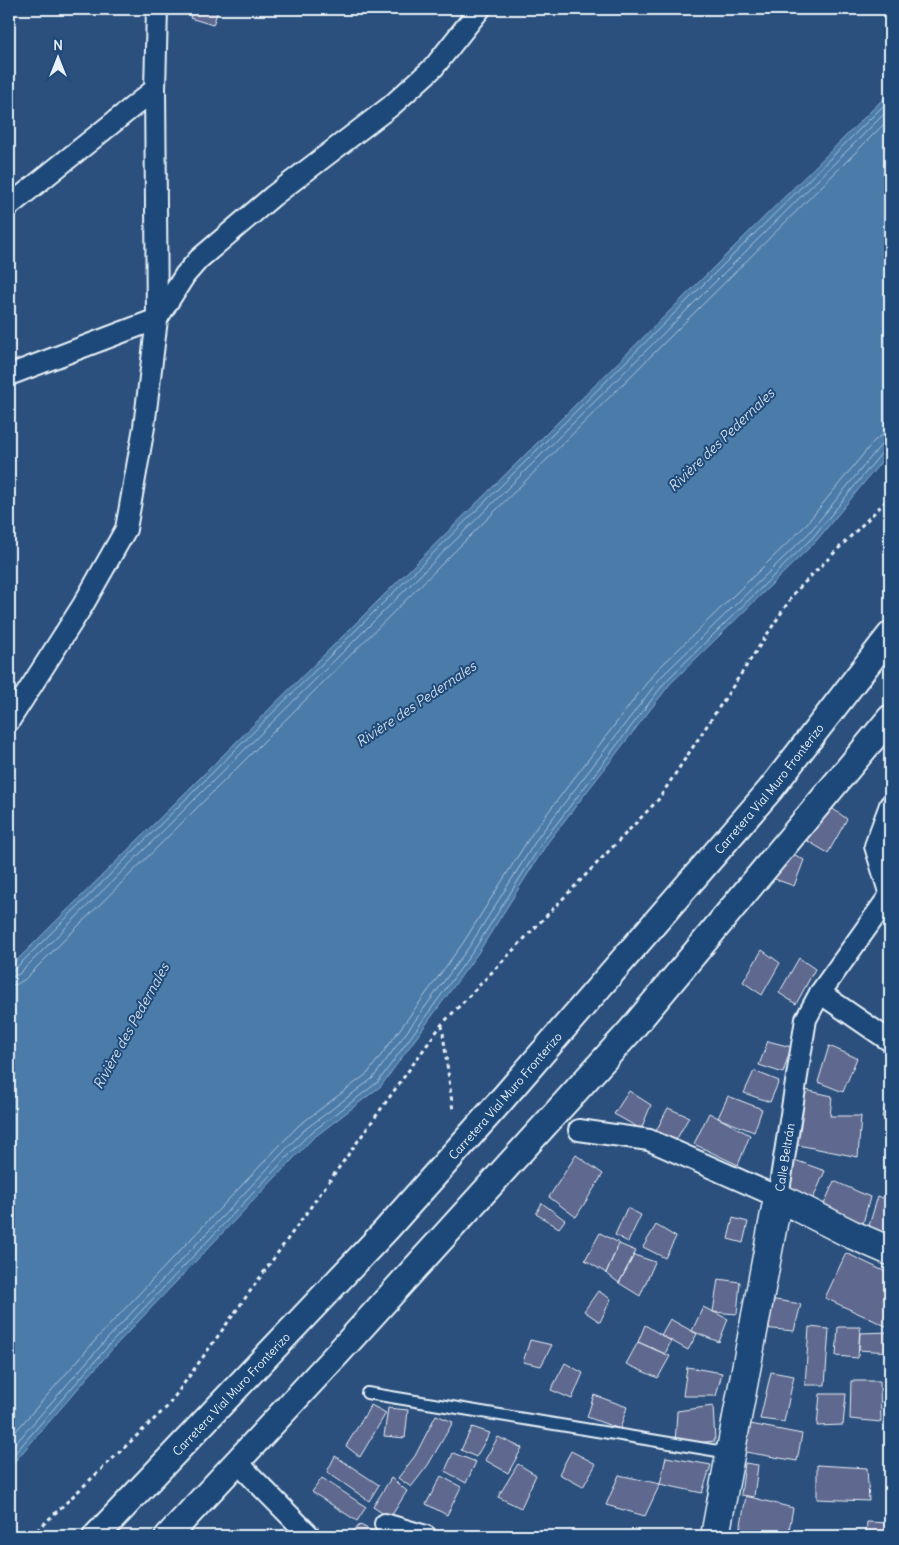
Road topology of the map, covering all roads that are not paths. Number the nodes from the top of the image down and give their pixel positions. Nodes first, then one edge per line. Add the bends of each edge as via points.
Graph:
1 (157, 9) edge
2 (480, 9) edge
3 (155, 90) junction
4 (9, 206) edge
5 (157, 319) junction
6 (9, 374) edge
7 (890, 635) edge
8 (890, 718) edge
9 (9, 721) edge
10 (890, 805) edge
11 (820, 993) junction
12 (890, 1041) edge
13 (579, 1130) dead end
14 (778, 1197) junction
15 (890, 1251) edge
16 (367, 1393) dead end
17 (731, 1453) junction
18 (237, 1462) junction
19 (385, 1524) dead end
20 (96, 1536) edge
21 (168, 1536) edge
22 (310, 1536) edge
23 (426, 1536) edge
24 (715, 1536) edge

1 - 3 street
2 - 5 street via 434,67 391,106 273,196 199,259
3 - 4 street
3 - 5 street
5 - 6 street
5 - 9 street via 144,427 126,529 83,605
7 - 20 street, Carretera Vial Muro Fronterizo via 770,790 498,1104 386,1230
8 - 18 street via 631,1030
10 - 11 street, Calle Beltrán via 875,846 890,895
11 - 12 street
11 - 14 street, Calle Beltrán via 806,1018
13 - 14 street via 650,1140
14 - 15 main road
14 - 17 main road, Calle Beltrán
16 - 17 lane
17 - 24 main road, Calle Beltrán
18 - 21 street
18 - 22 street
19 - 23 street

